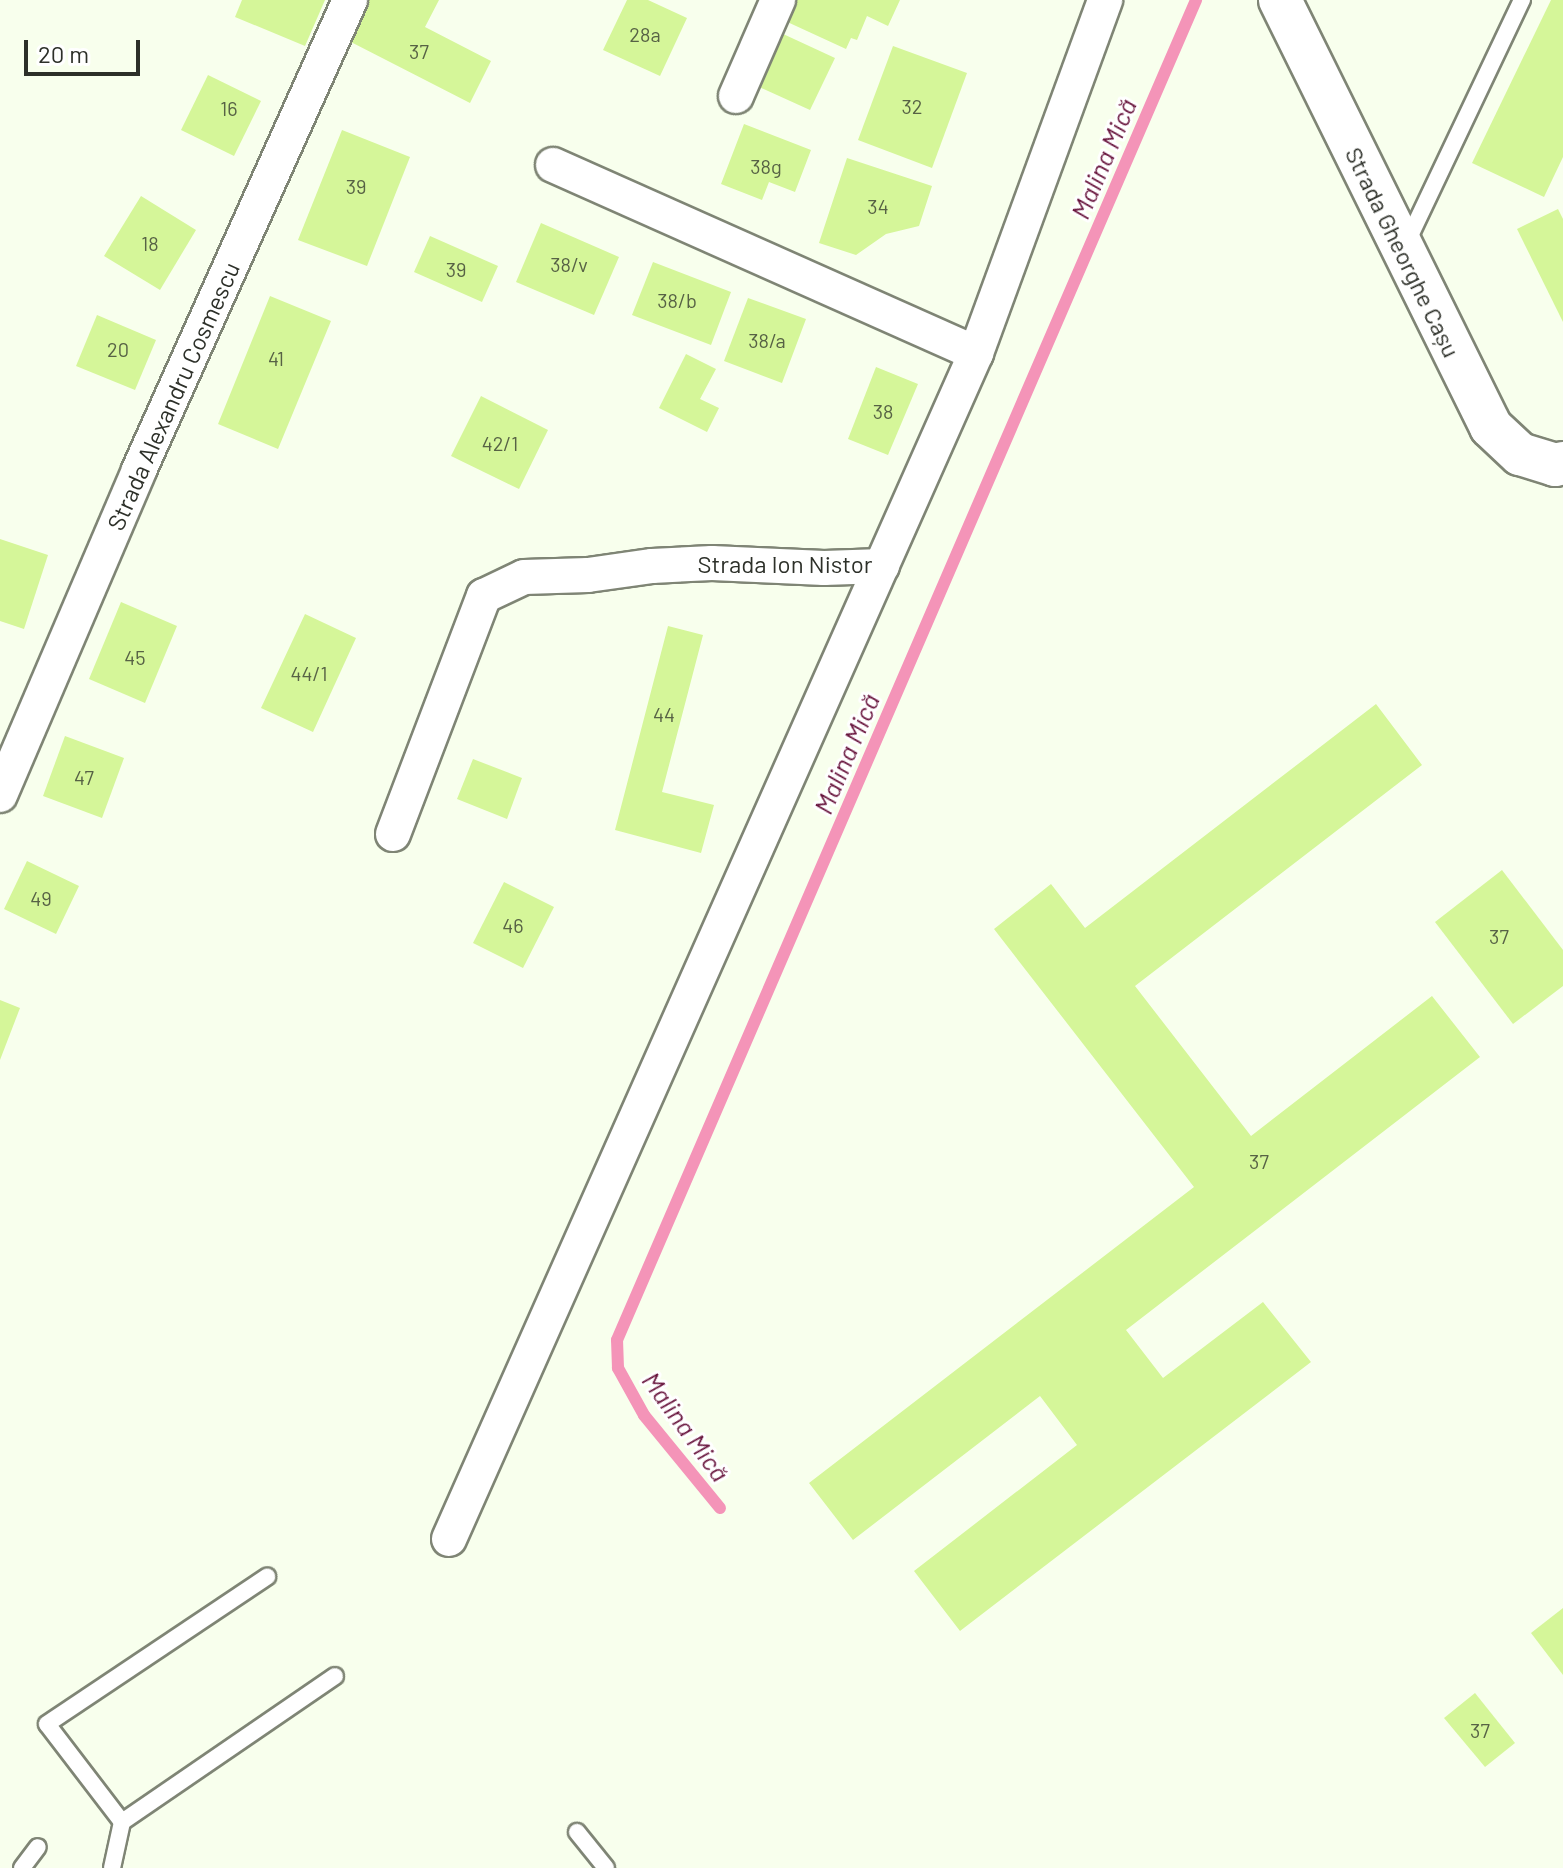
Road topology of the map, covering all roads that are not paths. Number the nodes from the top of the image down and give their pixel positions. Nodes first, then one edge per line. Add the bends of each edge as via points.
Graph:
1 (350, 0) edge
2 (778, 0) edge
3 (1105, 0) edge
4 (1280, 0) edge
5 (1522, 0) edge
6 (736, 96) dead end
7 (553, 165) dead end
8 (1402, 250) junction
9 (976, 353) junction
10 (1563, 463) edge
11 (882, 566) junction
12 (0, 795) edge
13 (393, 834) dead end
14 (449, 1539) dead end
15 (267, 1577) dead end
16 (335, 1676) dead end
17 (122, 1822) junction
18 (577, 1832) dead end
19 (38, 1847) dead end
20 (22, 1868) edge
21 (112, 1868) edge
22 (606, 1868) edge

1 - 12 street, Strada Alexandru Cosmescu
2 - 6 street
3 - 9 street, Strada Ion Nistor
4 - 8 street, Strada Gheorghe Cașu
5 - 8 lane
7 - 9 street
8 - 10 street, Strada Gheorghe Cașu via 1491,427 1520,454
9 - 11 street, Strada Ion Nistor
11 - 13 street, Strada Ion Nistor via 652,566 524,577 484,596
11 - 14 street
15 - 17 lane via 47,1724
16 - 17 lane
17 - 21 lane
18 - 22 lane
19 - 20 lane

